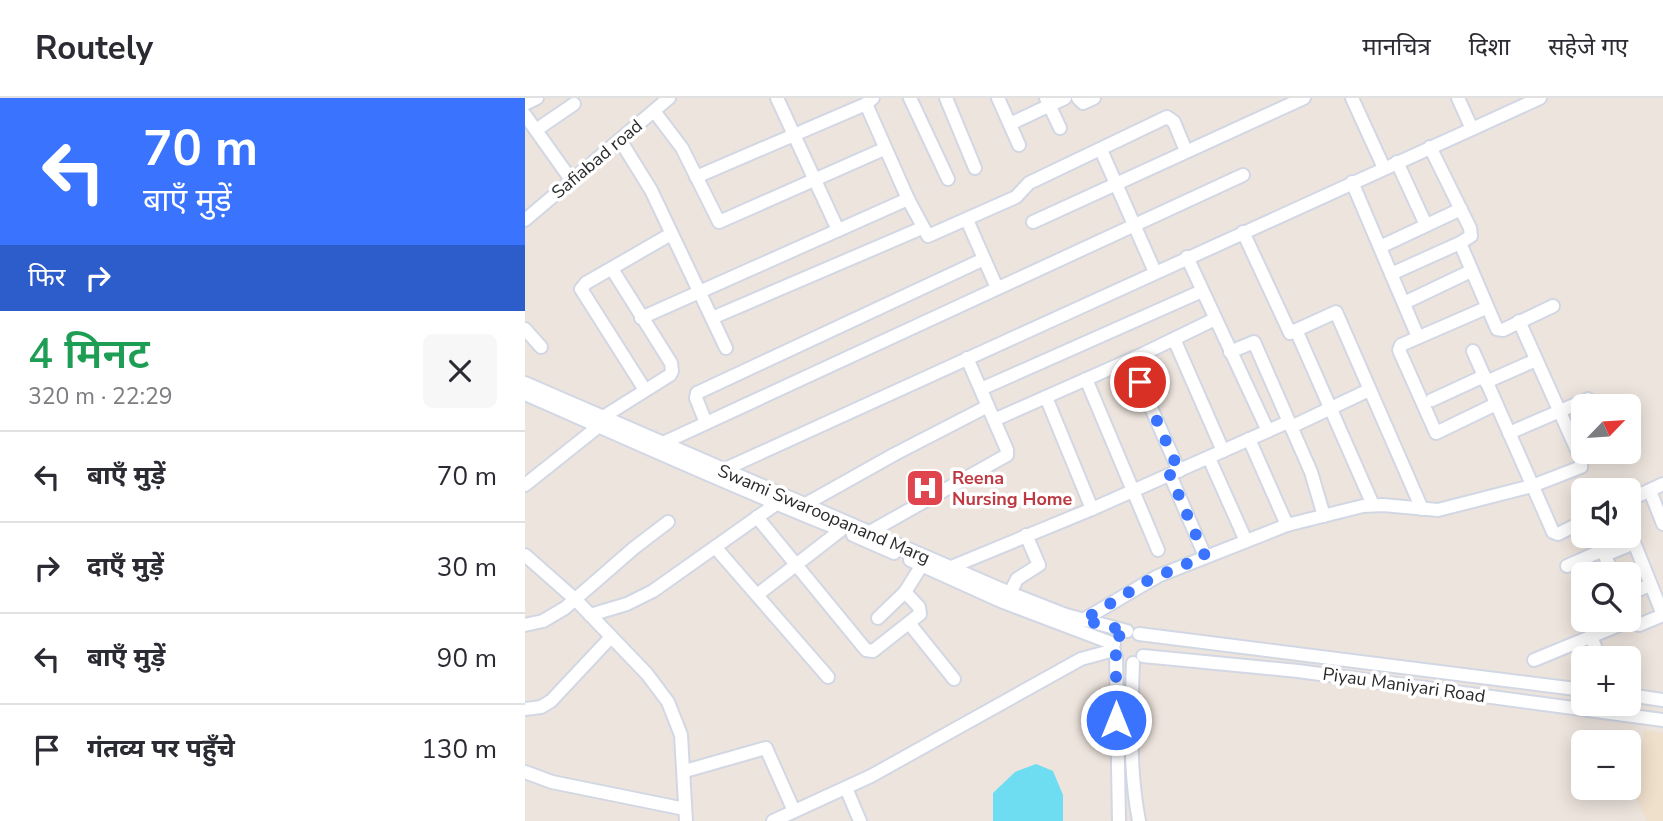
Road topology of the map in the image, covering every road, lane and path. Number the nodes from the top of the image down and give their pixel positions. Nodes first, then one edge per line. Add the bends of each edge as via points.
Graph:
1 (537, 98) edge
2 (669, 98) edge
3 (777, 98) edge
4 (910, 98) edge
5 (946, 98) edge
6 (998, 98) edge
7 (1065, 98) edge
8 (1079, 98) edge
9 (1094, 98) edge
10 (1268, 98) edge
11 (1304, 98) edge
12 (1352, 98) edge
13 (1458, 98) edge
14 (1533, 100) edge
15 (869, 101) edge
16 (1048, 101) edge
17 (525, 104) edge
18 (574, 104) dead end
19 (654, 111) junction
20 (1274, 111) junction
21 (529, 123) edge
22 (1010, 124) junction
23 (1060, 128) dead end
24 (1472, 129) junction
25 (794, 135) junction
26 (619, 141) junction
27 (1019, 145) dead end
28 (1430, 148) junction
29 (884, 149) junction
30 (1101, 150) junction
31 (1186, 151) junction
32 (1397, 162) junction
33 (975, 168) dead end
34 (1384, 168) junction
35 (1243, 174) dead end
36 (696, 177) junction
37 (948, 179) dead end
38 (814, 180) junction
39 (572, 181) junction
40 (1352, 182) junction
41 (1115, 183) junction
42 (908, 199) junction
43 (1461, 209) junction
44 (525, 220) edge
45 (967, 220) junction
46 (1033, 222) dead end
47 (1134, 225) junction
48 (1426, 225) junction
49 (922, 228) junction
50 (838, 230) junction
51 (1244, 232) junction
52 (671, 234) junction
53 (1460, 243) junction
54 (1380, 247) junction
55 (1187, 257) junction
56 (984, 259) junction
57 (612, 269) junction
58 (1471, 271) junction
59 (1155, 272) junction
60 (1391, 274) junction
61 (997, 288) junction
62 (699, 291) junction
63 (1202, 291) junction
64 (1403, 303) junction
65 (1553, 306) dead end
66 (1486, 308) junction
67 (641, 318) junction
68 (712, 318) junction
69 (1215, 319) junction
70 (1518, 321) junction
71 (525, 329) edge
72 (1296, 330) junction
73 (1418, 337) junction
74 (1174, 339) junction
75 (541, 347) dead end
76 (726, 348) dead end
77 (1473, 351) dead end
78 (1230, 352) junction
79 (967, 358) junction
80 (1130, 360) junction
81 (1536, 360) junction
82 (1086, 379) junction
83 (1485, 379) junction
84 (525, 383) edge
85 (981, 389) junction
86 (645, 390) junction
87 (1369, 390) junction
88 (525, 394) edge
89 (1046, 397) junction
90 (1432, 400) dead end
91 (1496, 404) junction
92 (988, 406) junction
93 (1571, 407) edge
94 (1330, 409) junction
95 (1559, 412) junction
96 (994, 420) junction
97 (601, 422) junction
98 (706, 423) junction
99 (1289, 425) junction
100 (1268, 431) junction
101 (1509, 433) junction
102 (1249, 439) junction
103 (663, 443) junction
104 (1223, 451) junction
105 (1209, 458) junction
106 (718, 472) junction
107 (1174, 473) junction
108 (1663, 484) edge
109 (525, 485) edge
110 (1532, 486) junction
111 (1133, 491) junction
112 (1650, 491) junction
113 (1641, 495) edge
114 (776, 504) junction
115 (804, 505) junction
116 (1373, 505) junction
117 (1092, 509) junction
118 (1422, 509) junction
119 (1324, 516) junction
120 (757, 517) junction
121 (668, 522) dead end
122 (1663, 524) edge
123 (1287, 525) junction
124 (1571, 527) edge
125 (841, 530) junction
126 (868, 533) junction
127 (1026, 536) junction
128 (1245, 541) junction
129 (715, 547) junction
130 (1602, 548) edge
131 (1617, 548) edge
132 (1636, 548) edge
133 (1158, 550) dead end
134 (1604, 552) junction
135 (525, 555) edge
136 (1205, 556) junction
137 (1608, 562) edge
138 (796, 565) junction
139 (922, 565) junction
140 (1567, 566) dead end
141 (949, 568) junction
142 (1650, 585) junction
143 (1641, 589) edge
144 (905, 592) junction
145 (1010, 593) junction
146 (757, 595) junction
147 (576, 600) junction
148 (590, 615) junction
149 (1663, 615) edge
150 (878, 618) dead end
151 (1083, 620) junction
152 (909, 623) junction
153 (1641, 624) edge
154 (525, 625) edge
155 (1133, 632) junction
156 (1603, 632) edge
157 (611, 637) junction
158 (1591, 637) junction
159 (1595, 646) edge
160 (1115, 650) junction
161 (1138, 660) junction
162 (1534, 660) dead end
163 (828, 677) dead end
164 (954, 679) dead end
165 (1571, 688) edge
166 (1641, 697) edge
167 (1663, 700) edge
168 (1571, 703) edge
169 (525, 709) edge
170 (1641, 715) edge
171 (1663, 720) edge
172 (685, 771) junction
173 (525, 772) edge
174 (846, 788) junction
175 (794, 811) junction
176 (686, 815) edge
177 (773, 821) edge
178 (860, 821) edge
179 (1119, 821) edge
180 (1139, 821) edge

1 - 17 street
2 - 19 street, Safiabad road
3 - 25 street
4 - 37 street
5 - 33 street
6 - 22 street
7 - 16 street
8 - 9 street via 1083,103
10 - 20 street
11 - 20 street
12 - 34 street
13 - 24 street
14 - 24 street
15 - 25 street
15 - 29 street
16 - 22 street
16 - 23 street
18 - 21 street
19 - 26 street, Safiabad road
19 - 36 street via 675,136
20 - 31 street
21 - 39 street
22 - 27 street
24 - 28 street
25 - 36 street
25 - 38 street
26 - 39 street, Safiabad road
26 - 52 street via 646,179
28 - 32 street
28 - 43 street
29 - 38 street
29 - 42 street
30 - 31 street via 1167,117 1174,122
30 - 41 street
30 - 45 street via 1030,183 1016,197
31 - 41 street
32 - 34 street
32 - 48 street
34 - 40 street
35 - 47 street
36 - 38 street via 719,222
38 - 50 street
39 - 44 street, Safiabad road
40 - 51 street
40 - 54 street
41 - 46 street
41 - 47 street
42 - 49 street
42 - 50 street
43 - 48 street
43 - 53 street via 1472,233
45 - 49 street via 928,236
45 - 56 street
47 - 59 street
47 - 61 street
48 - 54 street
49 - 68 street
50 - 62 street
51 - 55 street
51 - 72 street via 1290,333
52 - 57 street
52 - 62 street
53 - 58 street
53 - 60 street
54 - 60 street
55 - 59 street
55 - 63 street
56 - 61 street
56 - 98 street via 697,393
57 - 67 street
57 - 86 street via 581,289
58 - 64 street
58 - 66 street
59 - 79 street
60 - 64 street
61 - 98 street
62 - 67 street
62 - 68 street
63 - 69 street
63 - 85 street
64 - 73 street
65 - 70 street
66 - 70 street via 1499,331
66 - 73 street
67 - 86 street via 673,371
68 - 76 street
69 - 74 street
69 - 78 street
70 - 81 street
71 - 75 street
72 - 87 street via 1336,312
72 - 94 street
73 - 91 street via 1399,350 1433,431 1439,433
74 - 80 street
74 - 104 street
77 - 83 street
78 - 99 street via 1254,342
78 - 100 street
79 - 85 street
79 - 106 street
80 - 82 street
80 - 107 street
81 - 83 street
81 - 95 street
82 - 89 street
82 - 111 street
83 - 90 street
83 - 91 street
84 - 97 street, Swami Swaroopanand Marg
85 - 92 street
86 - 97 street
87 - 94 street
87 - 118 street
88 - 97 street, Swami Swaroopanand Marg
89 - 96 street
89 - 117 street
91 - 101 street
92 - 96 street
92 - 115 street
93 - 95 street
94 - 99 street
94 - 116 street
95 - 101 street
95 - 110 street via 1581,467
96 - 126 street via 1007,450 1004,458
97 - 103 street, Swami Swaroopanand Marg
97 - 106 street, Swami Swaroopanand Marg via 657,454
97 - 109 street
98 - 103 street
99 - 100 street
99 - 119 street via 1311,472
100 - 102 street
101 - 110 street
102 - 104 street
102 - 123 street
103 - 106 street, Swami Swaroopanand Marg
104 - 105 street
105 - 107 street
105 - 128 street
106 - 114 street, Swami Swaroopanand Marg
106 - 115 street, Swami Swaroopanand Marg
107 - 111 street
107 - 136 street
108 - 112 street
110 - 118 street
110 - 124 street via 1555,534
111 - 117 street
111 - 133 street
112 - 113 street
112 - 122 street
114 - 120 street
114 - 125 street, Swami Swaroopanand Marg
115 - 126 street, Swami Swaroopanand Marg
116 - 118 street
116 - 119 street
117 - 127 street
119 - 123 street
120 - 129 street
120 - 138 street
121 - 147 street
123 - 128 street
125 - 138 street
125 - 139 street, Swami Swaroopanand Marg
126 - 141 street, Swami Swaroopanand Marg
127 - 141 street
127 - 145 street via 1039,565 1017,579
128 - 136 street
129 - 146 street
129 - 148 street via 644,596
130 - 134 street
131 - 134 street
132 - 142 street
134 - 137 street
134 - 140 street
135 - 147 street
136 - 151 street via 1149,580
138 - 146 street
138 - 152 street via 866,650 873,651
139 - 144 street
139 - 160 street, Swami Swaroopanand Marg
141 - 145 street, Swami Swaroopanand Marg
142 - 143 street
142 - 149 street
144 - 150 street
144 - 152 street via 920,610
145 - 151 street, Swami Swaroopanand Marg
146 - 163 street
147 - 148 street
147 - 154 street via 556,615
148 - 157 street
149 - 153 street
151 - 155 street, Swami Swaroopanand Marg
152 - 164 street
155 - 160 street via 1116,638
155 - 161 street via 1146,644
155 - 165 street, Piyau Maniyari Road
156 - 158 street
157 - 169 street via 551,701
157 - 172 street via 657,686 674,712
158 - 159 street
158 - 162 street
160 - 161 street via 1127,663
160 - 174 street via 1081,659
160 - 179 street
161 - 168 street, Piyau Maniyari Road via 1298,671
161 - 180 street via 1131,729
166 - 167 street
170 - 171 street, Piyau Maniyari Road
172 - 175 street via 766,748
172 - 176 street
173 - 176 street
174 - 175 street
174 - 178 street
175 - 177 street

